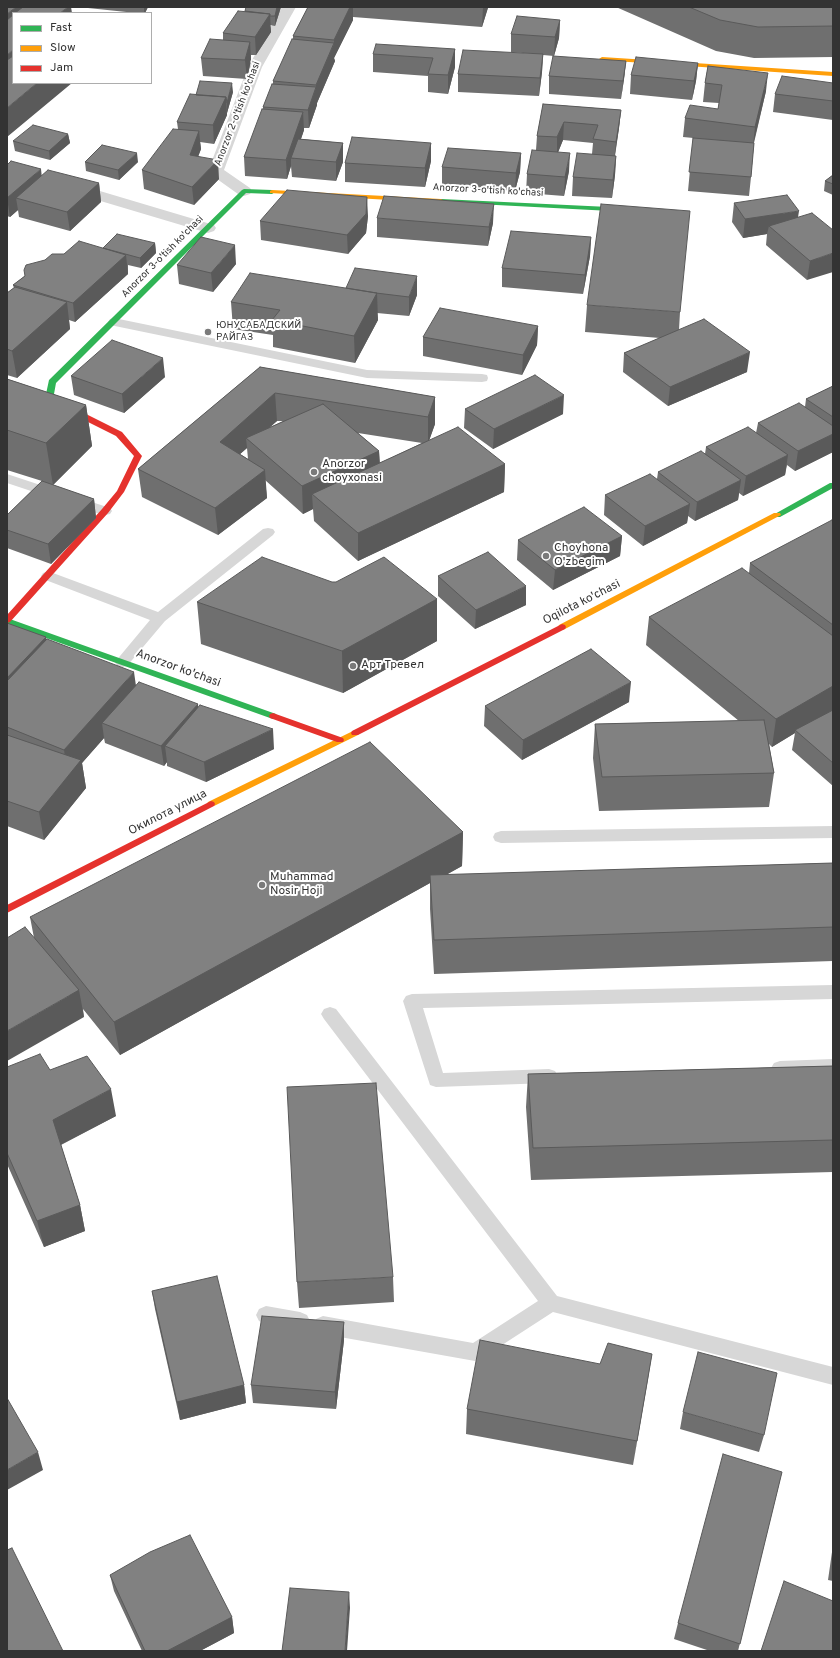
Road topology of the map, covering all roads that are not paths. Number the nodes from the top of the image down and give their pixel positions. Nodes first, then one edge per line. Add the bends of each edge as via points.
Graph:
1 (289, 7) edge
2 (602, 58) edge
3 (833, 74) edge
4 (59, 185) edge
5 (244, 191) junction
6 (640, 210) edge
7 (208, 228) junction
8 (114, 322) junction
9 (482, 378) dead end
10 (7, 478) edge
11 (833, 485) edge
12 (105, 511) junction
13 (268, 532) dead end
14 (48, 576) junction
15 (160, 618) junction
16 (7, 621) edge
17 (122, 662) junction
18 (340, 740) junction
19 (833, 832) edge
20 (501, 837) dead end
21 (7, 909) edge
22 (833, 992) edge
23 (330, 1014) dead end
24 (833, 1066) edge
25 (762, 1069) edge
26 (563, 1076) edge
27 (551, 1303) junction
28 (266, 1315) edge
29 (833, 1376) edge

1 - 5 street, Anorzor 2-o'tish ko'chasi via 255,67 216,170
2 - 3 street
4 - 7 street
5 - 6 street, Anorzor 3-o'tish ko'chasi
5 - 7 street, Anorzor 3-o'tish ko'chasi
7 - 8 street, Anorzor 3-o'tish ko'chasi
8 - 9 lane via 367,374
8 - 12 street, Anorzor 3-o'tish ko'chasi via 52,382 50,394 60,404 119,434 138,456 120,492
10 - 12 lane
11 - 18 street, Oqilota ko'chasi
12 - 14 street, Anorzor 3-o'tish ko'chasi
13 - 15 lane
14 - 15 lane
14 - 16 street, Anorzor 3-o'tish ko'chasi
15 - 17 lane
16 - 17 street, Anorzor ko'chasi
17 - 18 street, Anorzor ko'chasi
18 - 21 street, Окилота улица
19 - 20 lane
22 - 26 lane via 412,1001 436,1080
23 - 27 lane
24 - 25 lane
27 - 28 lane via 475,1352
27 - 29 lane

